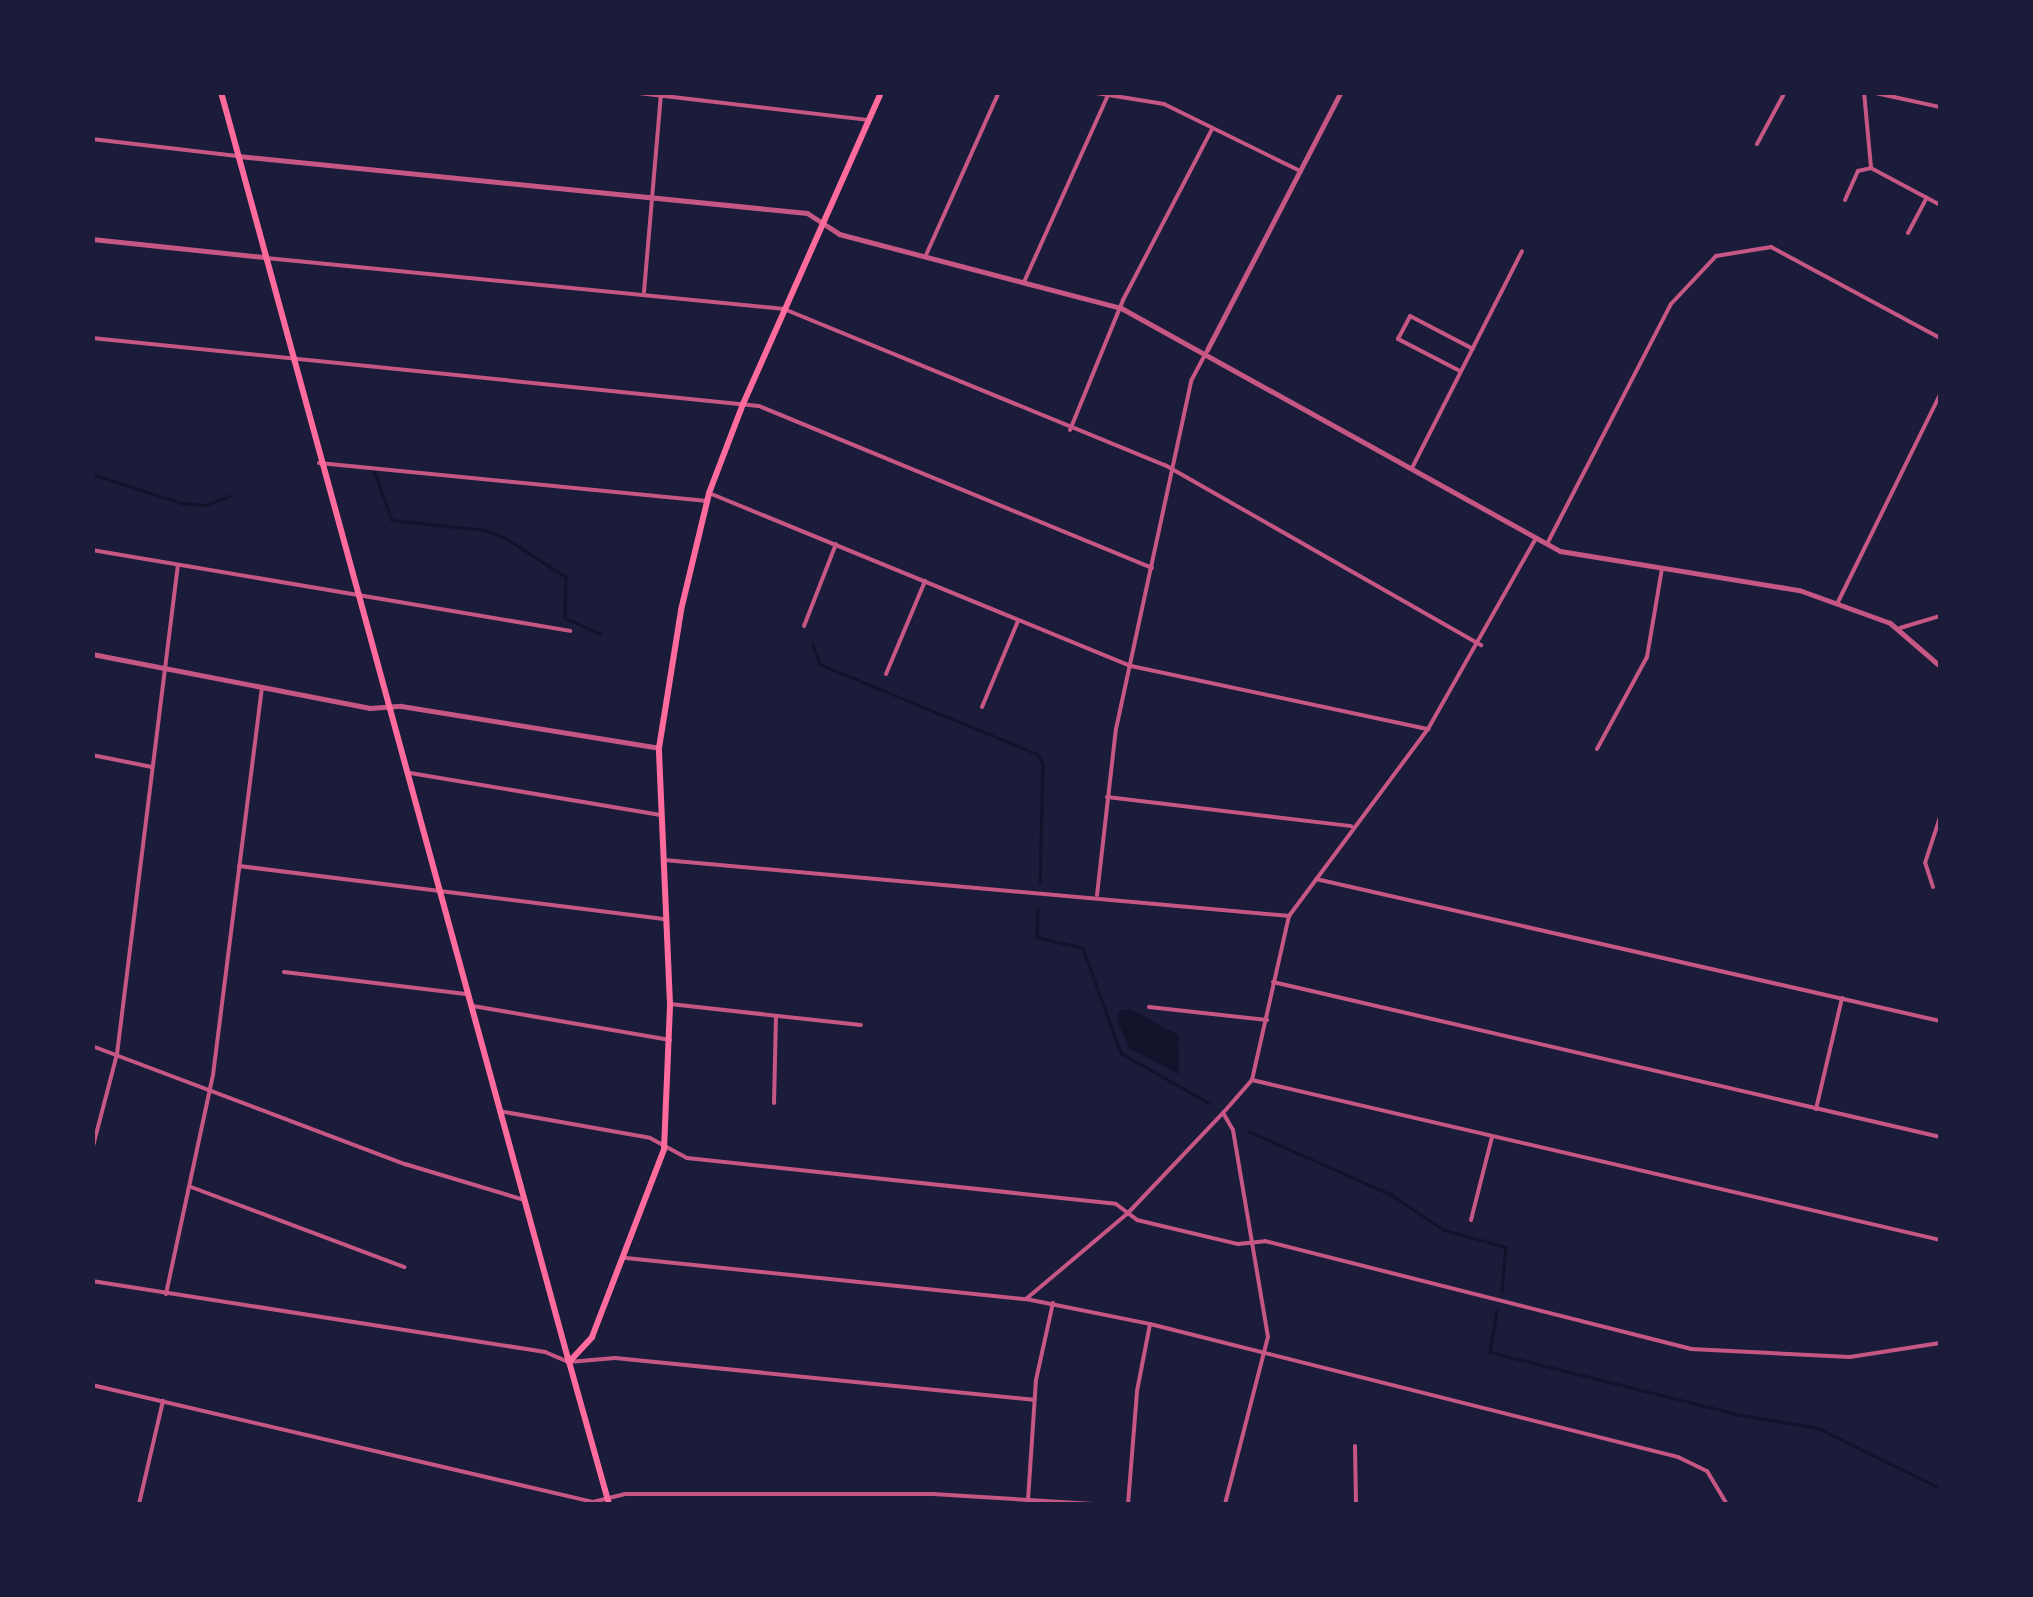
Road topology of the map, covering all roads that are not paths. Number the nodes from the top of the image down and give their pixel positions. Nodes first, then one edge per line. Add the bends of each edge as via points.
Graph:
1 (221, 92) edge
2 (630, 92) edge
3 (881, 92) edge
4 (999, 92) edge
5 (1090, 92) edge
6 (1341, 92) edge
7 (1656, 92) edge
8 (1666, 92) edge
9 (1786, 92) edge
10 (1868, 92) edge
11 (661, 94) edge
12 (1108, 95) junction
13 (1940, 107) edge
14 (869, 120) junction
15 (1212, 129) junction
16 (92, 139) edge
17 (1758, 144) dead end
18 (238, 156) junction
19 (1871, 168) junction
20 (1300, 171) junction
21 (655, 198) junction
22 (1927, 198) junction
23 (1845, 200) dead end
24 (1940, 204) edge
25 (823, 223) junction
26 (1908, 233) dead end
27 (92, 240) edge
28 (1522, 251) dead end
29 (926, 255) junction
30 (264, 258) junction
31 (1024, 283) junction
32 (644, 294) junction
33 (1122, 308) junction
34 (784, 309) junction
35 (92, 338) edge
36 (1940, 338) edge
37 (1473, 348) junction
38 (1207, 350) junction
39 (291, 360) junction
40 (1461, 372) junction
41 (1940, 396) edge
42 (743, 404) junction
43 (1070, 430) junction
44 (319, 463) junction
45 (1412, 468) junction
46 (1173, 470) junction
47 (708, 497) junction
48 (1536, 538) junction
49 (836, 544) junction
50 (1547, 544) junction
51 (92, 550) edge
52 (178, 566) junction
53 (1152, 568) junction
54 (1662, 568) junction
55 (925, 581) junction
56 (356, 598) junction
57 (1838, 602) junction
58 (1940, 616) edge
59 (1018, 621) junction
60 (804, 626) dead end
61 (1900, 628) junction
62 (570, 630) dead end
63 (1481, 645) junction
64 (92, 654) edge
65 (1131, 666) junction
66 (1940, 666) edge
67 (164, 668) junction
68 (886, 674) dead end
69 (262, 688) junction
70 (386, 706) junction
71 (982, 707) dead end
72 (1428, 729) junction
73 (659, 748) junction
74 (1597, 749) dead end
75 (92, 755) edge
76 (152, 767) junction
77 (404, 772) junction
78 (1108, 797) junction
79 (661, 814) junction
80 (1940, 817) edge
81 (1352, 826) junction
82 (664, 860) junction
83 (239, 866) junction
84 (1314, 878) junction
85 (1933, 887) dead end
86 (440, 892) junction
87 (1097, 895) junction
88 (1289, 916) junction
89 (666, 919) junction
90 (284, 972) dead end
91 (1274, 982) junction
92 (466, 994) junction
93 (1842, 998) junction
94 (670, 1004) junction
95 (469, 1006) junction
96 (1149, 1007) dead end
97 (776, 1017) junction
98 (1266, 1020) junction
99 (1940, 1022) edge
100 (861, 1025) dead end
101 (670, 1040) junction
102 (92, 1046) edge
103 (118, 1054) junction
104 (1252, 1080) junction
105 (210, 1088) junction
106 (774, 1103) dead end
107 (1816, 1109) junction
108 (499, 1111) junction
109 (1223, 1113) junction
110 (1492, 1137) junction
111 (1940, 1137) edge
112 (664, 1149) junction
113 (92, 1150) edge
114 (191, 1187) junction
115 (524, 1200) junction
116 (1128, 1214) junction
117 (1471, 1220) dead end
118 (1940, 1240) edge
119 (1252, 1242) junction
120 (626, 1258) junction
121 (404, 1266) dead end
122 (92, 1281) edge
123 (166, 1294) junction
124 (1026, 1299) junction
125 (1054, 1304) junction
126 (1150, 1324) junction
127 (1940, 1343) edge
128 (1268, 1350) junction
129 (569, 1362) junction
130 (92, 1385) edge
131 (1034, 1400) junction
132 (163, 1401) junction
133 (1354, 1446) dead end
134 (1028, 1500) junction
135 (608, 1501) edge
136 (139, 1504) edge
137 (1094, 1504) edge
138 (1128, 1504) edge
139 (1225, 1504) edge
140 (1356, 1504) edge
141 (1728, 1504) edge

1 - 18 main road
2 - 11 street
3 - 14 main road
4 - 29 street
5 - 12 street
6 - 20 street
7 - 8 street
9 - 17 street
10 - 13 street
10 - 19 street
11 - 14 street
11 - 21 street
12 - 15 street via 1164,104
12 - 31 street
14 - 25 main road
15 - 20 street
15 - 33 street
16 - 18 street
18 - 21 street
18 - 30 main road
19 - 22 street
19 - 23 street via 1858,171
20 - 38 street
21 - 25 street via 802,212
21 - 32 street
22 - 24 street
22 - 26 street
25 - 29 street via 839,234
25 - 34 main road
27 - 30 street
28 - 37 street
29 - 31 street
30 - 32 street
30 - 39 main road
31 - 33 street
32 - 34 street
33 - 38 street
33 - 43 street
34 - 42 main road
34 - 43 street
35 - 39 street
36 - 50 street via 1771,247 1716,256 1671,304
37 - 40 street
37 - 40 street via 1410,316 1398,339
38 - 45 street
38 - 46 street via 1191,381
39 - 42 street
39 - 44 main road
40 - 45 street
41 - 57 street
42 - 47 main road
42 - 53 street
43 - 46 street
44 - 47 street
44 - 56 main road
45 - 48 street
46 - 53 street
46 - 63 street
47 - 49 street
47 - 73 main road
48 - 50 street
48 - 63 street
49 - 55 street
49 - 60 street
50 - 54 street
51 - 52 street
52 - 56 street
52 - 67 street
53 - 65 street
54 - 57 street
54 - 74 street via 1647,657
55 - 59 street
55 - 68 street
56 - 62 street
56 - 70 main road
57 - 61 street
58 - 61 street
59 - 65 street
59 - 71 street
61 - 66 street
63 - 72 street
64 - 67 street
65 - 72 street
65 - 78 street
67 - 69 street
67 - 76 street
69 - 70 street
69 - 83 street
70 - 73 street
70 - 77 main road
72 - 81 street
73 - 79 main road
75 - 76 street
76 - 103 street
77 - 79 street
77 - 86 main road
78 - 81 street
78 - 87 street
79 - 82 main road
80 - 85 street via 1925,863
81 - 84 street
82 - 87 street via 1029,896
82 - 89 main road
83 - 86 street
83 - 105 street
84 - 88 street
84 - 93 street
86 - 89 street
86 - 92 main road
87 - 88 street
88 - 91 street
89 - 94 main road
90 - 92 street
91 - 98 street
91 - 107 street
92 - 95 main road
93 - 99 street
93 - 107 street
94 - 97 street
94 - 101 main road
95 - 101 street
95 - 108 main road
96 - 98 street
97 - 100 street
97 - 106 street
98 - 104 street
101 - 112 main road
102 - 103 street
103 - 105 street
103 - 113 street
104 - 109 street
104 - 110 street
105 - 114 street
105 - 115 street via 405,1164
107 - 111 street
108 - 112 street via 650,1138
108 - 115 main road
109 - 116 street
109 - 119 street via 1234,1130
110 - 117 street
110 - 118 street
112 - 116 street via 767,1168 1116,1204
112 - 120 main road
114 - 121 street
114 - 123 street
115 - 129 main road
116 - 119 street
116 - 124 street
119 - 127 street via 1690,1349 1850,1357
119 - 128 street
120 - 124 street
120 - 129 main road via 590,1341
122 - 123 street
123 - 129 street via 545,1352
124 - 125 street
125 - 126 street
125 - 131 street
126 - 128 street
126 - 138 street
128 - 139 street
128 - 141 street via 1678,1457 1712,1476
129 - 131 street via 600,1357
129 - 135 main road
130 - 132 street
131 - 134 street
132 - 135 street
132 - 136 street
133 - 140 street
134 - 135 street via 933,1494
134 - 137 street

